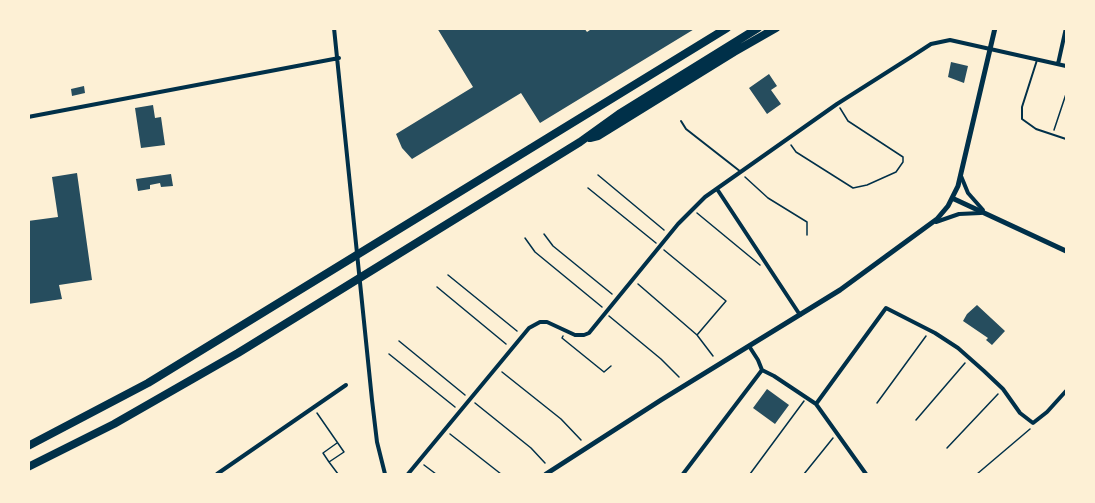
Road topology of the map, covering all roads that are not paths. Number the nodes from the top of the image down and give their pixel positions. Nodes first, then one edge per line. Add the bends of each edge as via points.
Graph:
1 (334, 28) edge
2 (727, 28) edge
3 (758, 28) edge
4 (776, 28) edge
5 (995, 28) edge
6 (1066, 28) edge
7 (990, 47) junction
8 (339, 58) junction
9 (1038, 60) junction
10 (1058, 64) junction
11 (1066, 66) edge
12 (28, 117) edge
13 (681, 121) dead end
14 (1066, 139) edge
15 (580, 142) junction
16 (741, 172) junction
17 (961, 176) junction
18 (717, 189) junction
19 (952, 198) junction
20 (985, 213) junction
21 (930, 225) junction
22 (1066, 251) edge
23 (800, 315) junction
24 (749, 346) junction
25 (762, 370) junction
26 (346, 385) dead end
27 (1066, 391) edge
28 (816, 404) junction
29 (28, 446) edge
30 (28, 467) edge
31 (225, 470) junction
32 (217, 474) edge
33 (228, 474) edge
34 (385, 474) edge
35 (408, 474) edge
36 (546, 474) edge
37 (683, 474) edge
38 (866, 474) edge

1 - 8 street
2 - 29 highway via 148,383
3 - 15 highway
4 - 15 highway via 598,136
5 - 7 street
6 - 10 street
7 - 9 street
7 - 16 street via 939,41 837,104
7 - 17 street
8 - 12 street
8 - 34 street via 377,442
9 - 10 street
9 - 14 lane via 1022,107 1023,119
10 - 11 street
13 - 16 lane
15 - 30 highway via 180,387
16 - 18 street
17 - 19 street
17 - 20 street via 968,193
18 - 23 street
18 - 35 street via 692,209 595,327 584,335 547,322 529,328
19 - 20 street
19 - 21 street
20 - 21 street via 958,214
20 - 22 street
21 - 23 street
23 - 24 street
24 - 25 street
24 - 36 street
25 - 28 street
25 - 37 street
26 - 31 street
27 - 28 street via 1033,423 969,358 930,331 886,308
28 - 38 street
31 - 32 street
31 - 33 street

